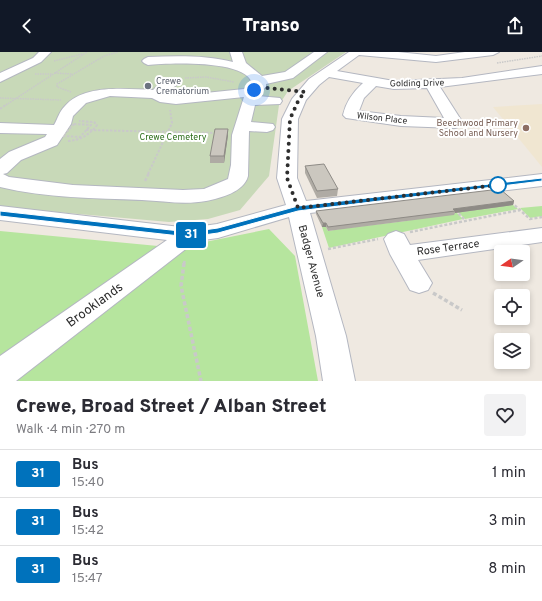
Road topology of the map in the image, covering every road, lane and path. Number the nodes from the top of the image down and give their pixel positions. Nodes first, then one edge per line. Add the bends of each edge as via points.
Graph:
1 (45, 52) edge
2 (87, 52) edge
3 (118, 52) edge
4 (321, 52) edge
5 (356, 52) edge
6 (361, 52) edge
7 (240, 54) edge
8 (542, 56) edge
9 (152, 58) edge
10 (493, 58) edge
11 (542, 70) edge
12 (352, 71) dead end
13 (250, 72) junction
14 (54, 73) junction
15 (327, 73) junction
16 (72, 74) junction
17 (379, 77) junction
18 (0, 78) edge
19 (176, 78) junction
20 (484, 78) junction
21 (431, 84) junction
22 (501, 89) dead end
23 (305, 92) junction
24 (162, 97) junction
25 (0, 98) edge
26 (15, 98) junction
27 (84, 99) junction
28 (251, 102) junction
29 (277, 104) junction
30 (0, 109) edge
31 (0, 128) edge
32 (59, 130) junction
33 (86, 130) dead end
34 (167, 133) junction
35 (0, 169) edge
36 (0, 179) edge
37 (542, 180) edge
38 (493, 186) junction
39 (139, 194) junction
40 (298, 208) junction
41 (520, 210) junction
42 (0, 213) edge
43 (542, 217) edge
44 (189, 235) junction
45 (542, 235) edge
46 (396, 241) junction
47 (310, 253) junction
48 (419, 283) joint
49 (462, 310) dead end
50 (0, 374) edge
51 (201, 381) edge
52 (339, 381) edge

1 - 18 street via 37,60
2 - 14 path
3 - 16 path via 104,56
4 - 28 street
5 - 15 street, Badger Avenue
6 - 10 street via 436,59
7 - 13 street via 239,63
8 - 10 path
9 - 13 street via 222,63
9 - 19 street
11 - 20 street, Golding Drive
12 - 17 street
13 - 28 street
14 - 16 path
14 - 26 path
15 - 17 street, Golding Drive
15 - 23 street, Badger Avenue
16 - 27 path via 57,87
17 - 21 street, Golding Drive via 394,84
17 - 21 street, Wilson Place via 356,97 351,115 455,124
19 - 24 street via 164,87
19 - 28 path via 206,77
20 - 21 street, Golding Drive
20 - 22 street
23 - 29 street
23 - 40 street, Badger Avenue via 290,119 287,178
24 - 27 street via 110,92
24 - 28 street via 247,93
24 - 34 path via 172,123
25 - 26 path
26 - 27 path
26 - 30 path
27 - 32 street via 70,108
28 - 29 street
28 - 29 street
28 - 34 path
28 - 39 street via 237,182 230,187 204,195 180,197
31 - 32 street
32 - 35 street via 51,141 15,156
33 - 34 path
34 - 39 path
36 - 39 street via 2,182 22,186
37 - 38 street
38 - 40 street
38 - 41 path
40 - 44 street via 218,231
40 - 47 street, Badger Avenue
41 - 43 path via 530,219
41 - 46 path
42 - 44 street
44 - 50 street, Brooklands
44 - 51 path via 181,286
45 - 46 street, Rose Terrace
46 - 47 path
46 - 48 street
47 - 52 street, Badger Avenue via 331,336
48 - 49 path

